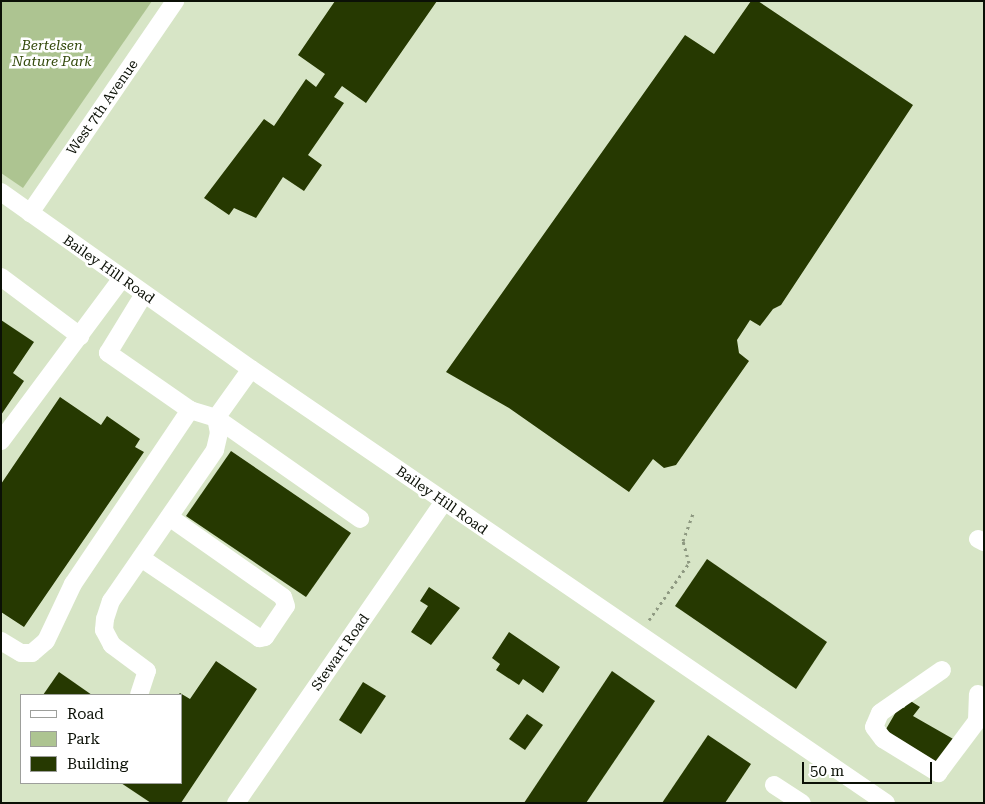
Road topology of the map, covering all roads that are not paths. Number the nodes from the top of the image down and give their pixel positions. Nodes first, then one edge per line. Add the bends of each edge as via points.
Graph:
1 (175, 1) edge
2 (1, 192) edge
3 (30, 213) junction
4 (1, 278) edge
5 (122, 278) junction
6 (144, 294) junction
7 (80, 336) junction
8 (252, 369) junction
9 (190, 410) junction
10 (216, 418) junction
11 (1, 441) edge
12 (444, 501) junction
13 (169, 517) junction
14 (360, 519) dead end
15 (141, 558) junction
16 (1, 641) edge
17 (942, 670) dead end
18 (140, 694) edge
19 (978, 694) dead end
20 (774, 784) dead end
21 (236, 803) edge
22 (802, 803) edge
23 (886, 803) edge

1 - 3 street, West 7th Avenue
2 - 3 street, Bailey Hill Road
3 - 5 street, Bailey Hill Road
4 - 7 street
5 - 6 street, Bailey Hill Road
5 - 7 street
6 - 8 street, Bailey Hill Road
6 - 9 street via 108,352
7 - 11 street
8 - 10 street
8 - 12 street, Bailey Hill Road
9 - 10 street
9 - 16 street via 73,584 46,641 32,653 21,653
10 - 13 street via 219,432 215,450
10 - 14 street
12 - 21 street, Stewart Road
12 - 23 street, Bailey Hill Road
13 - 15 street
13 - 15 street via 284,597 286,606 265,637 258,638
15 - 18 street via 111,601 104,625 112,645 147,671
17 - 19 street via 880,713 874,727 882,739 938,773 976,721
20 - 22 street

